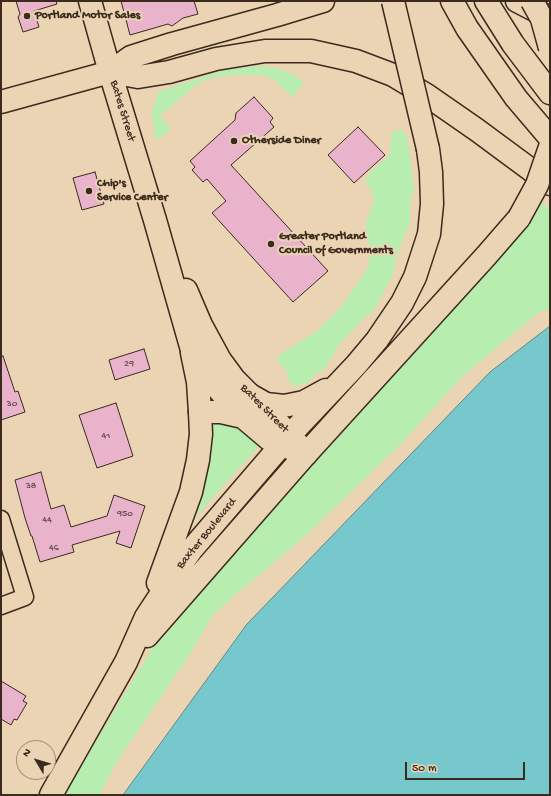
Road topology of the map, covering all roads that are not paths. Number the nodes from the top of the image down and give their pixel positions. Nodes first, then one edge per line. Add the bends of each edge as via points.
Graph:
1 (90, 1) edge
2 (323, 1) edge
3 (393, 1) edge
4 (452, 1) edge
5 (486, 1) edge
6 (517, 1) edge
7 (532, 1) edge
8 (550, 19) edge
9 (550, 48) edge
10 (110, 72) junction
11 (550, 93) edge
12 (1, 102) edge
13 (550, 138) edge
14 (550, 147) edge
15 (550, 184) edge
16 (155, 220) junction
17 (192, 350) junction
18 (356, 365) junction
19 (250, 396) junction
20 (200, 412) junction
21 (243, 417) junction
22 (285, 440) junction
23 (306, 454) junction
24 (1, 519) edge
25 (1, 606) edge
26 (146, 617) junction
27 (126, 662) junction
28 (51, 795) edge

1 - 10 main road, Bates Street
2 - 10 main road via 131,57
3 - 18 main road, bridge via 428,149 432,204 429,234 421,263 402,303
4 - 13 main road via 467,28 516,98
5 - 11 main road via 512,44
6 - 8 main road
7 - 9 main road, bridge via 542,19
10 - 12 main road
10 - 15 main road via 138,77 265,51 311,51 356,61 393,75 428,96
10 - 16 main road, Bates Street
14 - 23 main road, Baxter Boulevard, bridge via 537,185 519,218
16 - 17 main road, Bates Street
16 - 19 main road, Bates Street via 211,345 234,379
17 - 20 main road, Bates Street
17 - 21 main road, Bates Street via 206,375
18 - 19 main road via 322,393 304,402 284,406 266,404
18 - 22 main road, Baxter Boulevard
19 - 22 main road, Bates Street
20 - 21 main road via 221,412
20 - 26 main road, Bates Street via 201,434 191,492
21 - 22 main road, Bates Street via 269,439
22 - 23 main road, Bates Street
22 - 26 main road, Baxter Boulevard via 192,549
23 - 27 main road, Baxter Boulevard
24 - 25 street via 25,597
26 - 27 main road, Baxter Boulevard
27 - 28 main road, Baxter Boulevard

